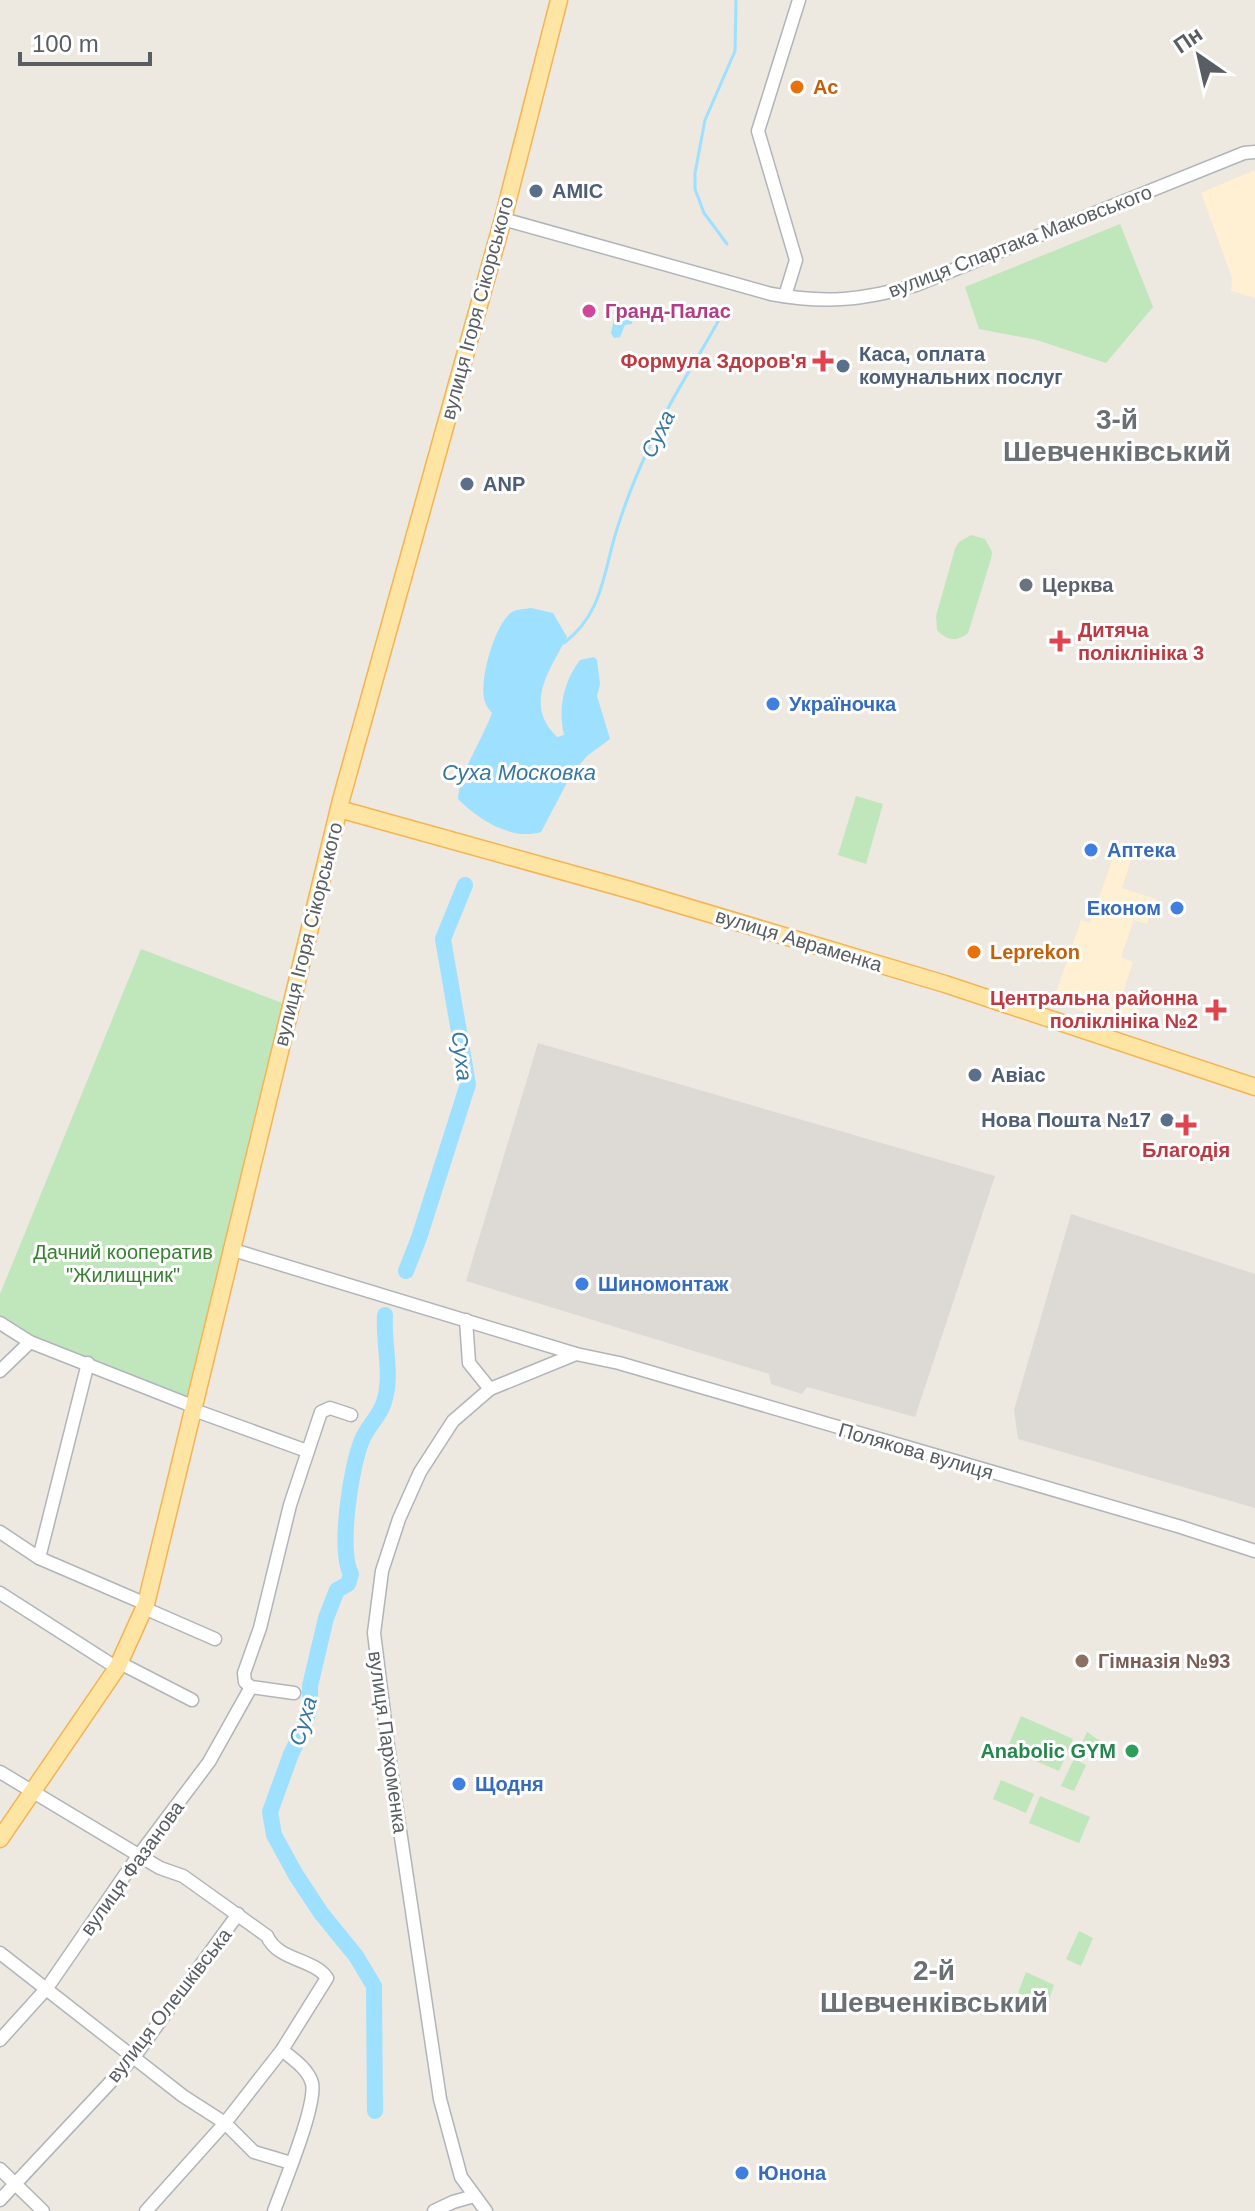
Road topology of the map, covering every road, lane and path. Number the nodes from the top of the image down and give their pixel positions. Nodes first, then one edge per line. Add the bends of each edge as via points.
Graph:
1 (559, 0) edge
2 (799, 0) edge
3 (1255, 152) edge
4 (503, 219) junction
5 (785, 296) junction
6 (339, 809) junction
7 (1255, 1087) edge
8 (230, 1249) junction
9 (466, 1320) junction
10 (0, 1323) edge
11 (30, 1342) junction
12 (576, 1354) junction
13 (88, 1363) junction
14 (0, 1371) edge
15 (490, 1389) junction
16 (194, 1408) junction
17 (351, 1415) dead end
18 (307, 1451) junction
19 (0, 1532) edge
20 (1255, 1551) edge
21 (39, 1558) junction
22 (3, 1600) edge
23 (145, 1606) junction
24 (215, 1639) dead end
25 (118, 1666) junction
26 (251, 1687) junction
27 (294, 1693) dead end
28 (192, 1700) dead end
29 (0, 1772) edge
30 (34, 1792) junction
31 (0, 1839) edge
32 (140, 1856) junction
33 (238, 1914) junction
34 (0, 1953) edge
35 (47, 1988) junction
36 (0, 2040) edge
37 (282, 2050) junction
38 (134, 2057) junction
39 (225, 2123) junction
40 (291, 2163) junction
41 (0, 2169) edge
42 (15, 2183) junction
43 (474, 2196) junction
44 (0, 2200) edge
45 (43, 2211) edge
46 (146, 2211) edge
47 (274, 2211) edge
48 (434, 2211) edge
49 (486, 2211) edge

1 - 4 main road, вулиця Ігоря Сікорського
2 - 5 street via 758,131 796,260
3 - 5 street, вулиця Спартака Маковського via 916,285 871,298 813,301
4 - 5 street, вулиця Спартака Маковського
4 - 6 main road, вулиця Ігоря Сікорського
6 - 7 main road, вулиця Авраменка via 945,984
6 - 8 main road, вулиця Ігоря Сікорського
8 - 9 street, Полякова вулиця
8 - 16 main road, вулиця Ігоря Сікорського
9 - 12 street, Полякова вулиця
9 - 15 street via 469,1363
10 - 11 street
11 - 13 street
11 - 14 street
12 - 15 street
12 - 20 street, Полякова вулиця
13 - 16 street
13 - 21 street
15 - 43 street, вулиця Пархоменка via 453,1421 420,1472 382,1571 374,1633 440,2099 461,2177
16 - 18 street
16 - 23 main road, вулиця Ігоря Сікорського
17 - 18 street, вулиця Фазанова via 325,1409
18 - 26 street, вулиця Фазанова via 244,1673
19 - 21 street
21 - 23 street
22 - 25 street
23 - 24 street
23 - 25 main road, вулиця Ігоря Сікорського
25 - 28 street
25 - 30 main road, вулиця Ігоря Сікорського
26 - 27 street
26 - 32 street, вулиця Фазанова via 209,1762
29 - 30 street
30 - 31 main road, вулиця Ігоря Сікорського
30 - 32 street
32 - 33 street via 183,1876
32 - 35 street, вулиця Фазанова
33 - 37 street via 271,1945 327,1978
33 - 38 street, вулиця Олешківська
34 - 35 street
35 - 36 street, вулиця Фазанова
35 - 38 street
37 - 39 street
37 - 40 street via 312,2084
38 - 39 street
38 - 42 street, вулиця Олешківська
39 - 40 street via 254,2152
39 - 46 street
40 - 47 street
41 - 42 street
42 - 44 street, вулиця Олешківська
42 - 45 street
43 - 48 street
43 - 49 street, вулиця Пархоменка

